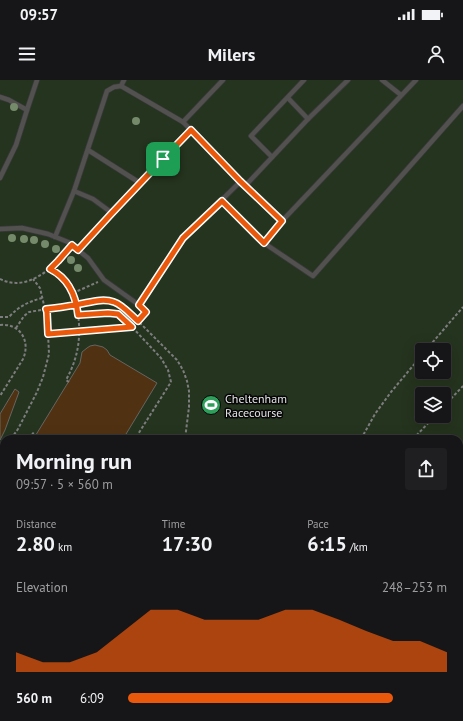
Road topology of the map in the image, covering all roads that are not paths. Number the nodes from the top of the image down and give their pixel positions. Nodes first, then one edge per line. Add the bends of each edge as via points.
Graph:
1 (37, 80) edge
2 (124, 80) edge
3 (223, 80) edge
4 (304, 80) edge
5 (348, 80) edge
6 (382, 80) edge
7 (416, 80) edge
8 (121, 86) junction
9 (401, 95) junction
10 (0, 97) edge
11 (288, 98) junction
12 (463, 106) edge
13 (27, 110) junction
14 (308, 119) junction
15 (184, 122) junction
16 (191, 130) junction
17 (88, 150) junction
18 (272, 157) junction
19 (0, 178) edge
20 (240, 181) junction
21 (140, 182) junction
22 (245, 186) junction
23 (74, 191) junction
24 (222, 201) junction
25 (112, 213) junction
26 (282, 221) junction
27 (0, 229) edge
28 (55, 237) junction
29 (264, 243) junction
30 (78, 250) junction

1 - 13 lane
2 - 8 lane
3 - 15 lane
4 - 11 lane
5 - 14 lane
6 - 9 lane
7 - 9 lane
8 - 15 lane
8 - 17 lane via 107,91
9 - 26 lane
10 - 13 lane
11 - 14 lane
11 - 18 lane via 251,136
12 - 29 lane via 313,276
13 - 19 lane via 16,144
14 - 18 lane
15 - 16 lane
16 - 20 lane
16 - 21 lane
17 - 21 lane
17 - 23 lane
18 - 22 lane
20 - 22 lane
20 - 24 lane
21 - 25 lane
22 - 26 lane
23 - 25 lane via 93,199
23 - 28 lane
24 - 29 lane
24 - 30 lane via 183,238 139,305 104,280 88,258
25 - 30 lane
26 - 29 lane
27 - 28 lane via 22,228
28 - 30 lane via 68,242

